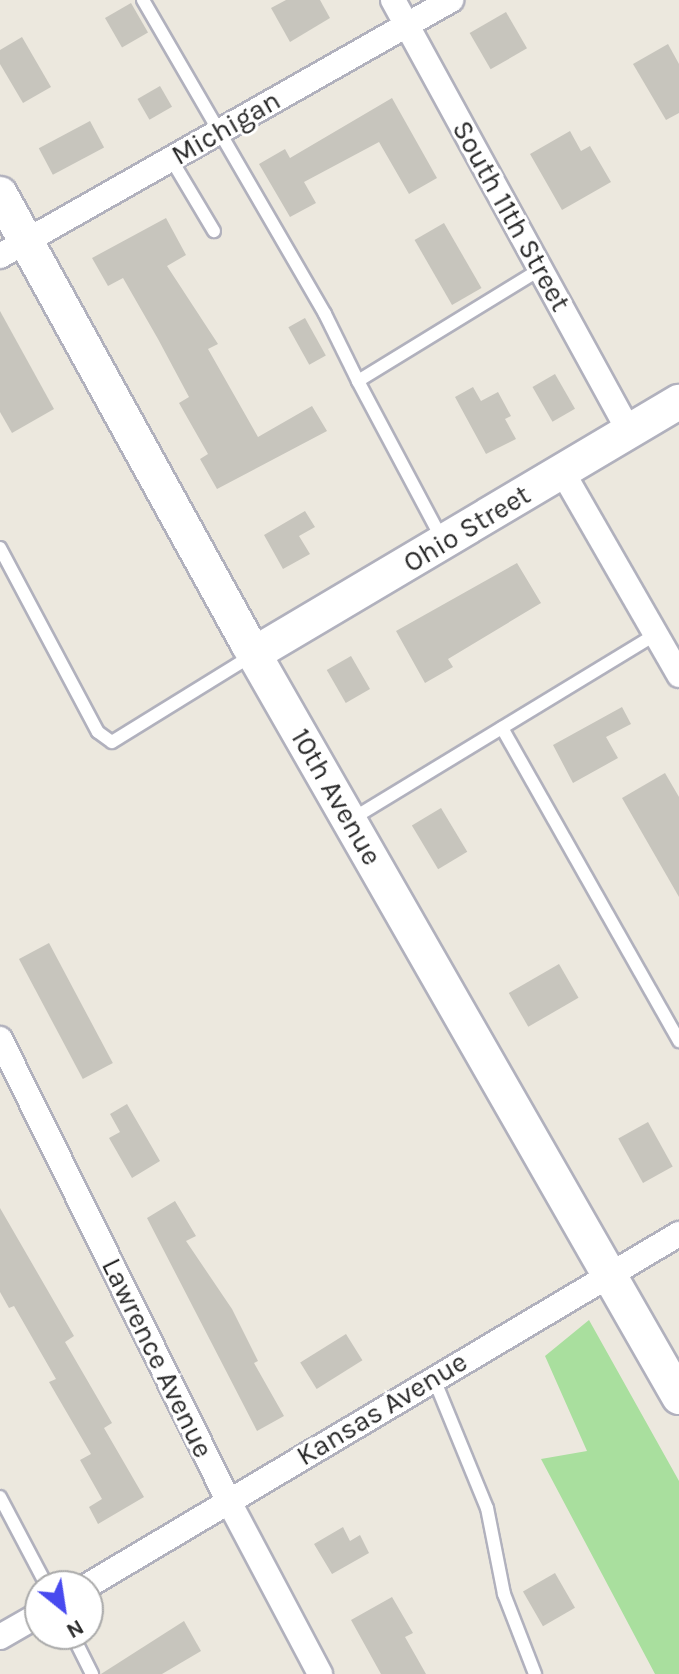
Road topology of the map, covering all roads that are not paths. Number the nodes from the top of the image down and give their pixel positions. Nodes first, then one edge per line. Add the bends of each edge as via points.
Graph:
1 (143, 0) edge
2 (393, 0) edge
3 (451, 0) edge
4 (407, 25) junction
5 (219, 132) junction
6 (171, 159) junction
7 (0, 194) edge
8 (214, 231) dead end
9 (13, 248) edge
10 (541, 269) junction
11 (358, 381) junction
12 (679, 402) edge
13 (629, 431) junction
14 (563, 473) junction
15 (444, 543) junction
16 (0, 548) edge
17 (656, 634) junction
18 (254, 654) junction
19 (679, 675) edge
20 (502, 728) junction
21 (350, 820) junction
22 (0, 1039) edge
23 (679, 1041) edge
24 (679, 1234) edge
25 (610, 1275) junction
26 (434, 1379) junction
27 (679, 1397) edge
28 (0, 1497) edge
29 (228, 1500) junction
30 (39, 1570) edge
31 (104, 1576) edge
32 (24, 1623) edge
33 (0, 1637) edge
34 (80, 1650) edge
35 (92, 1674) edge
36 (320, 1674) edge
37 (535, 1674) edge

1 - 5 lane
2 - 4 street, South 11th Street
3 - 4 street, Michigan
4 - 5 street, Michigan
4 - 10 street, South 11th Street
5 - 6 street, Michigan
5 - 11 lane
6 - 8 lane
6 - 9 street, Michigan
7 - 9 street, 10th Avenue
9 - 18 street, 10th Avenue
10 - 11 lane
10 - 13 street, South 11th Street
11 - 15 lane
12 - 13 street, Ohio Street
13 - 14 street, Ohio Street
14 - 15 street, Ohio Street
14 - 17 street
15 - 18 street, Ohio Street
16 - 18 lane via 98,732 112,742
17 - 19 street
17 - 20 lane
18 - 21 street, 10th Avenue
20 - 21 lane
20 - 23 lane
21 - 25 street, 10th Avenue
22 - 29 street, Lawrence Avenue
24 - 25 street, Kansas Avenue
25 - 26 street, Kansas Avenue
25 - 27 street, 10th Avenue
26 - 29 street, Kansas Avenue
26 - 37 lane via 487,1508 504,1594
28 - 30 lane
29 - 31 street, Kansas Avenue
29 - 36 street, Lawrence Avenue
32 - 33 street
34 - 35 lane

